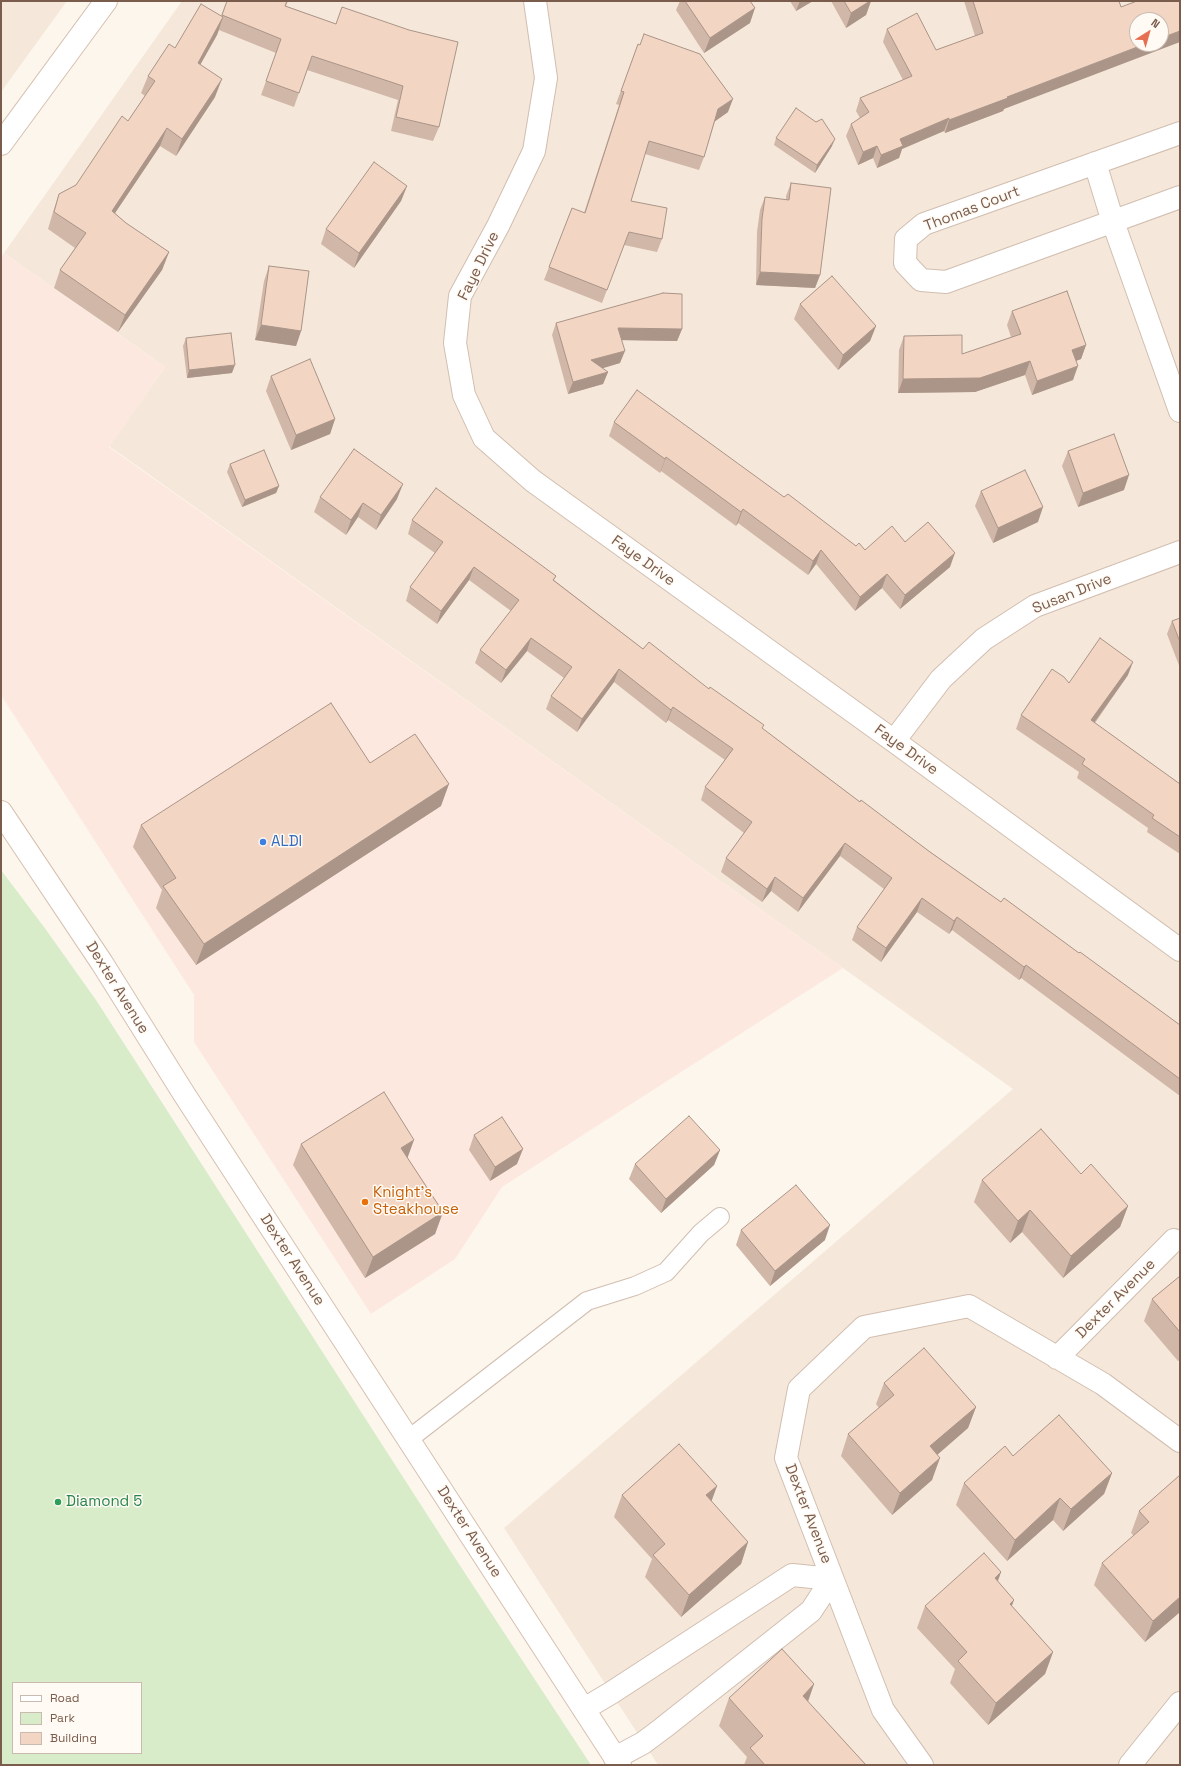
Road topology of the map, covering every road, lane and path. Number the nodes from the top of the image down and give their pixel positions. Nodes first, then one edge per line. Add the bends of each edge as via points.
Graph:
1 (106, 1) edge
2 (535, 1) edge
3 (1180, 133) edge
4 (1, 144) edge
5 (1095, 164) junction
6 (1180, 197) edge
7 (1113, 222) junction
8 (1180, 411) edge
9 (1180, 552) edge
10 (894, 741) junction
11 (1, 812) edge
12 (1180, 950) edge
13 (720, 1217) dead end
14 (1174, 1240) dead end
15 (1057, 1358) junction
16 (409, 1439) junction
17 (1180, 1441) edge
18 (832, 1579) junction
19 (1180, 1703) edge
20 (584, 1709) junction
21 (618, 1762) edge
22 (922, 1765) edge
23 (1130, 1765) edge

1 - 4 street
2 - 10 street, Faye Drive via 546,78 534,150 498,226 460,296 455,343 464,395 484,438 533,481
3 - 5 street, Thomas Court
5 - 7 street
5 - 7 street, Thomas Court via 924,224 906,239 905,263 921,280 946,282
6 - 7 street, Thomas Court
7 - 8 street
9 - 10 street, Susan Drive via 1035,606 984,639 941,679
10 - 12 street, Faye Drive
11 - 16 street, Dexter Avenue via 102,963 184,1094
13 - 16 lane via 701,1233 666,1272 635,1286 587,1301
14 - 15 street, Dexter Avenue
15 - 17 street, Dexter Avenue via 1103,1384
15 - 18 street, Dexter Avenue via 970,1306 864,1327 799,1388 786,1458
16 - 20 street, Dexter Avenue
18 - 20 street, Dexter Avenue via 792,1575
18 - 21 street, Dexter Avenue via 812,1611
18 - 22 street, Dexter Avenue via 883,1710
19 - 23 street
20 - 21 street, Dexter Avenue

